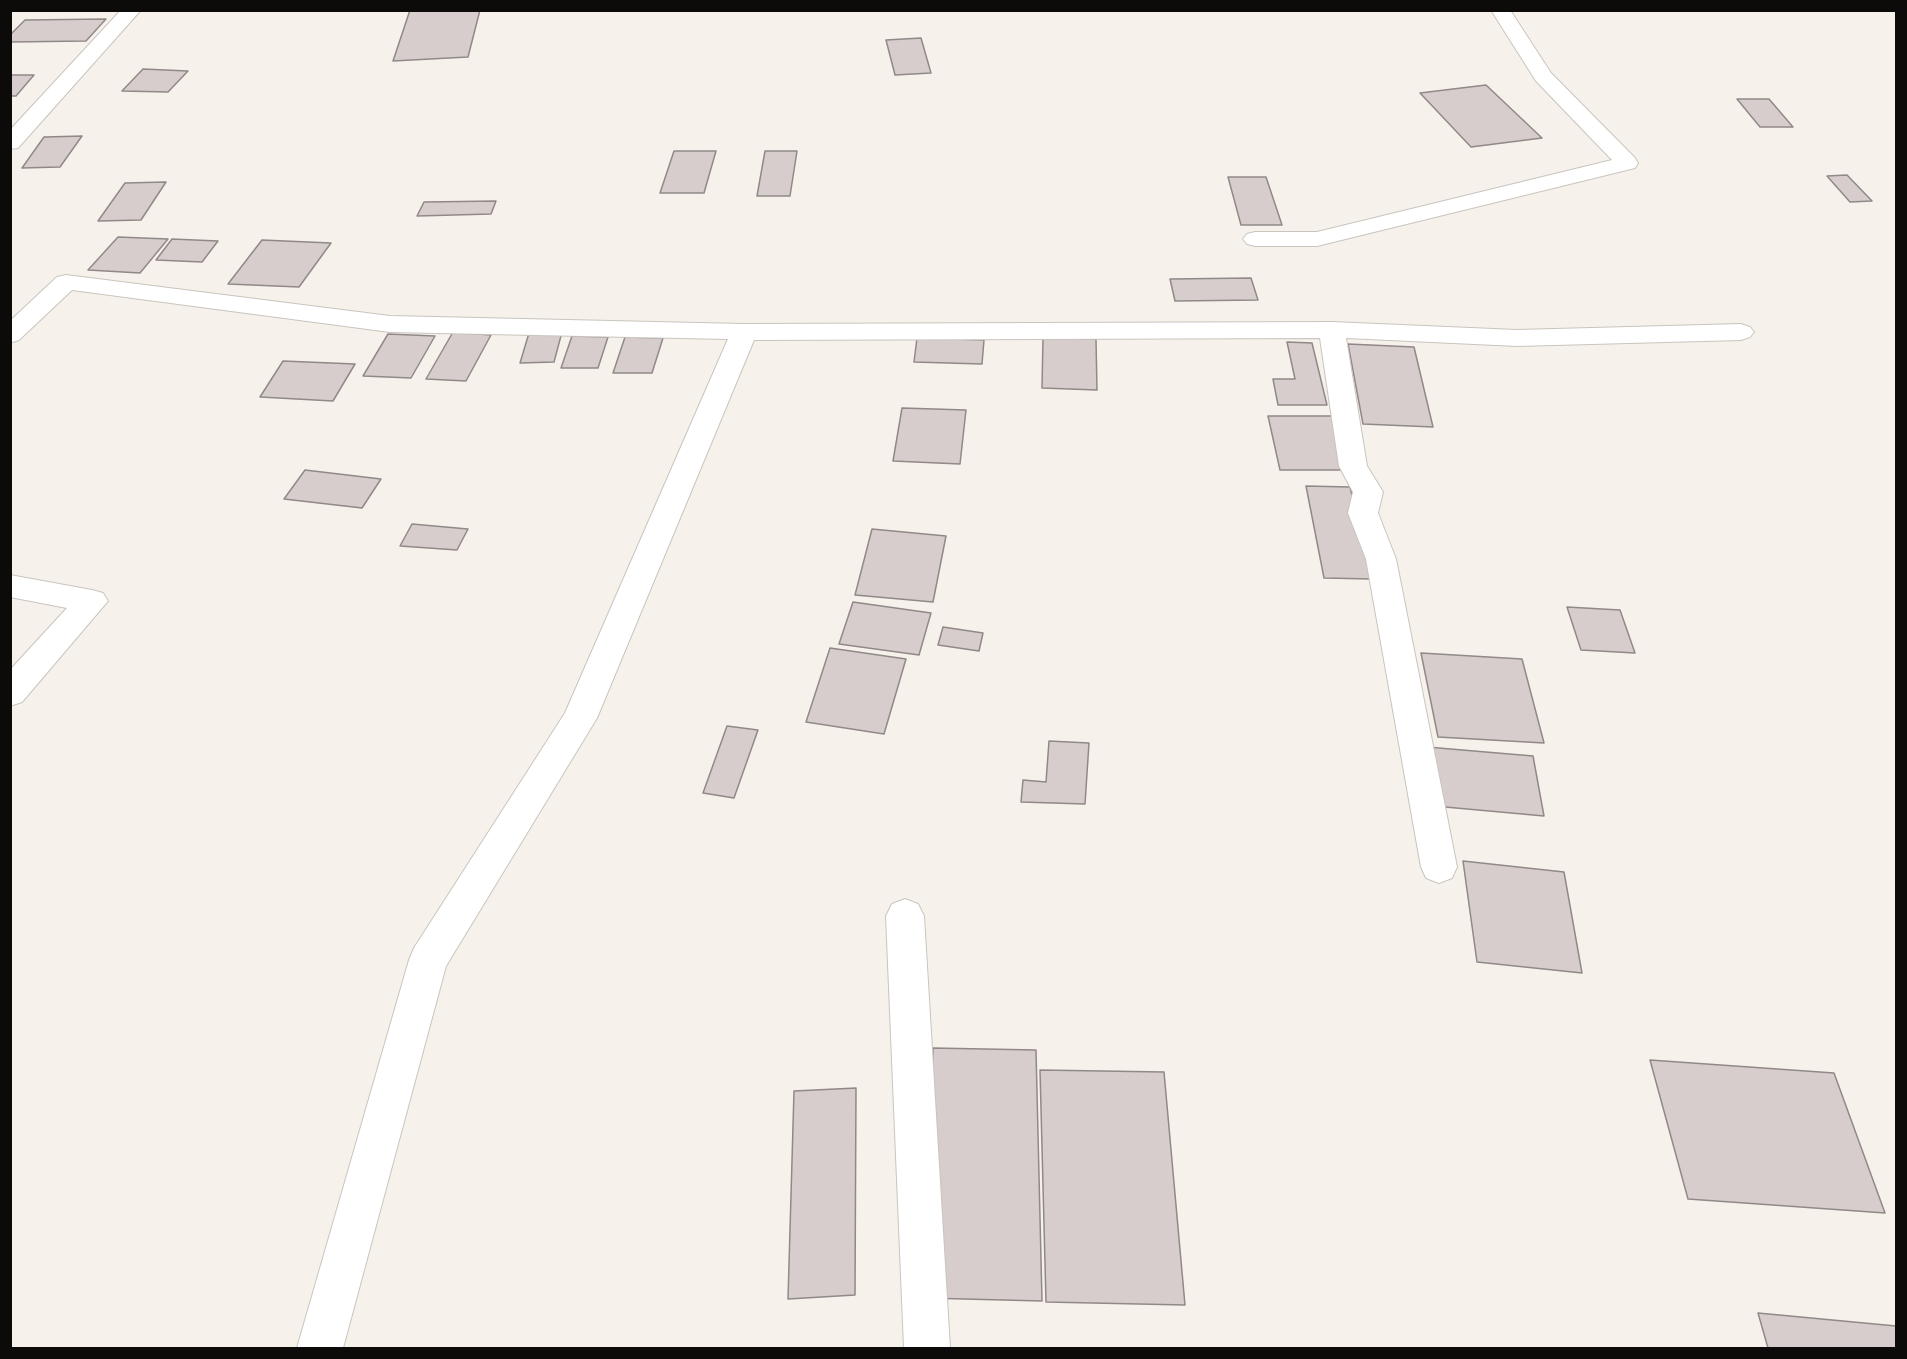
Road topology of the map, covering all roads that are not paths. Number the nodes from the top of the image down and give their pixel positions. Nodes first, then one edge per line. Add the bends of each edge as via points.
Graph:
1 (132, 10) edge
2 (1500, 10) edge
3 (10, 143) edge
4 (1255, 239) dead end
5 (1332, 330) junction
6 (744, 332) junction
7 (1741, 332) dead end
8 (10, 335) edge
9 (10, 585) edge
10 (10, 693) edge
11 (1439, 867) dead end
12 (905, 916) dead end
13 (320, 1348) edge
14 (927, 1348) edge

1 - 3 street
2 - 4 street via 1544,77 1627,163 1317,239
5 - 6 street
5 - 7 street via 1517,338
5 - 11 street via 1353,466 1368,492 1363,513 1381,559
6 - 8 street via 390,324 66,282
6 - 13 street via 580,718 428,960
9 - 10 street via 92,601
12 - 14 street

